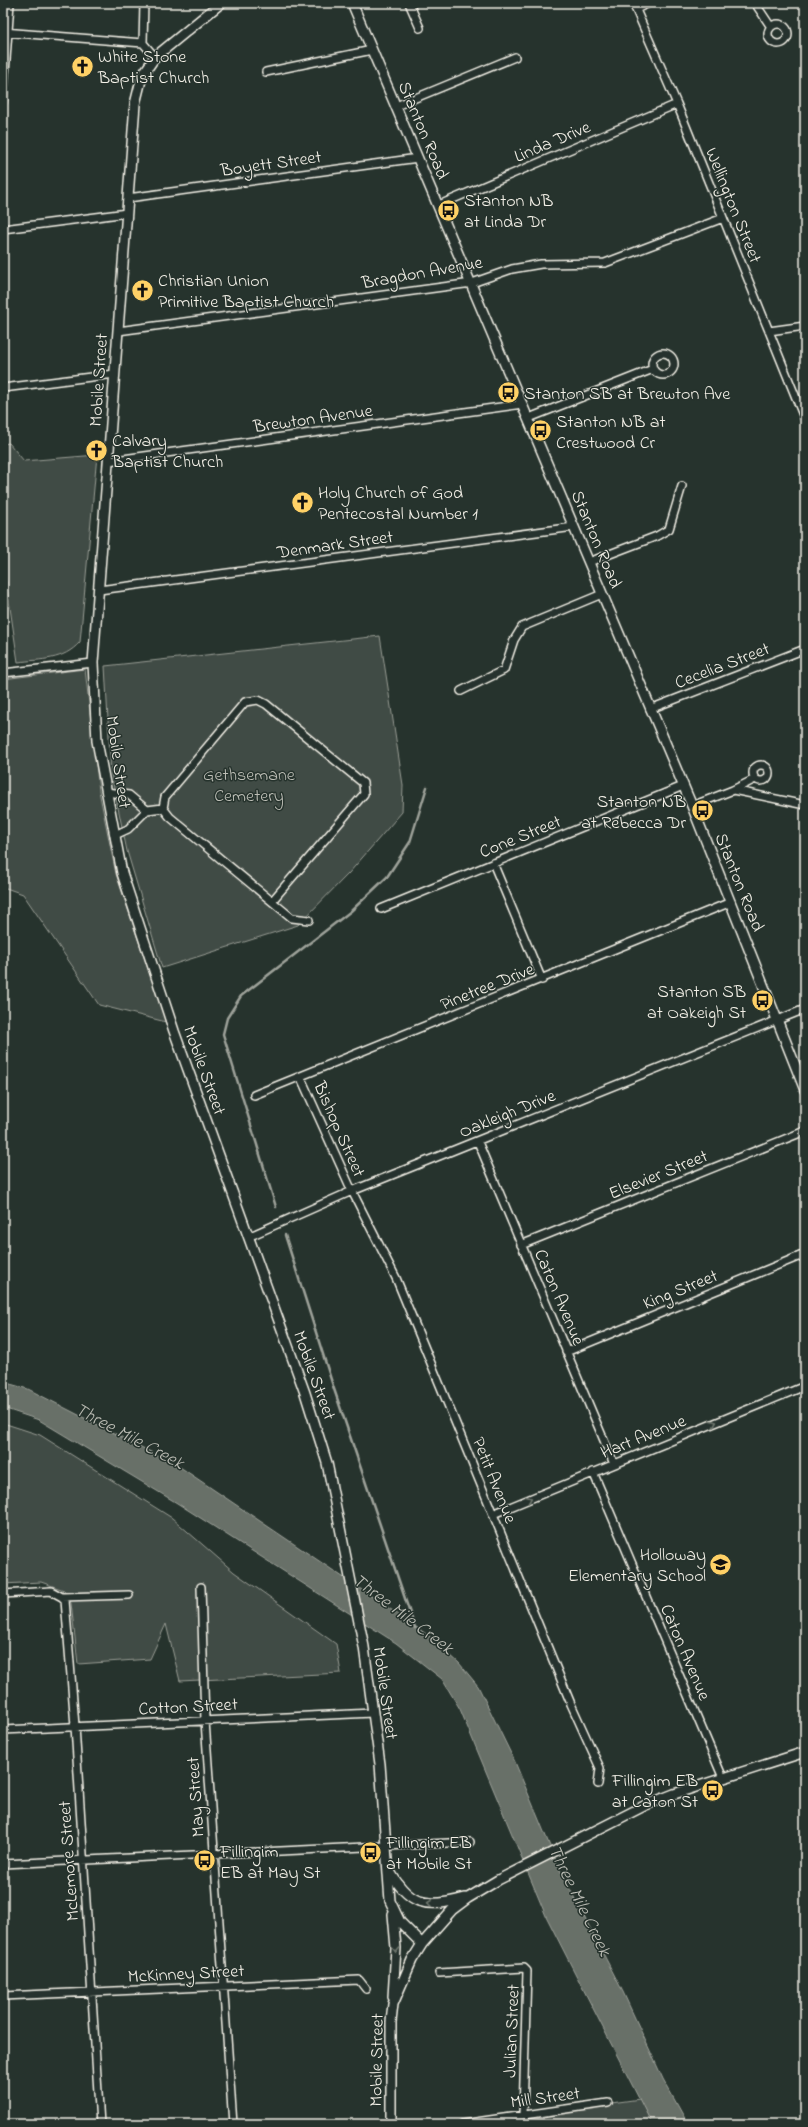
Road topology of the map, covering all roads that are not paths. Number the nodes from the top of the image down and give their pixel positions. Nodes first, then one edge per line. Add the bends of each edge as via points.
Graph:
1 (10, 3) edge
2 (144, 3) edge
3 (221, 3) edge
4 (352, 3) edge
5 (409, 3) edge
6 (649, 3) edge
7 (755, 3) edge
8 (634, 6) edge
9 (771, 27) dead end
10 (420, 28) dead end
11 (5, 32) edge
12 (144, 43) junction
13 (372, 50) junction
14 (155, 57) junction
15 (515, 57) dead end
16 (266, 72) dead end
17 (3, 102) edge
18 (677, 104) junction
19 (396, 106) junction
20 (418, 158) junction
21 (128, 198) junction
22 (439, 205) junction
23 (127, 213) junction
24 (724, 218) junction
25 (3, 229) edge
26 (472, 282) junction
27 (805, 326) edge
28 (118, 331) junction
29 (769, 331) junction
30 (653, 369) dead end
31 (115, 374) junction
32 (3, 388) edge
33 (522, 404) junction
34 (529, 418) junction
35 (805, 420) edge
36 (108, 461) junction
37 (682, 486) dead end
38 (574, 527) junction
39 (589, 562) junction
40 (99, 590) junction
41 (602, 594) junction
42 (805, 649) edge
43 (94, 663) junction
44 (3, 673) edge
45 (461, 691) dead end
46 (650, 709) junction
47 (755, 779) dead end
48 (683, 786) junction
49 (733, 790) junction
50 (106, 792) junction
51 (805, 805) edge
52 (692, 806) junction
53 (163, 808) junction
54 (147, 810) junction
55 (115, 835) junction
56 (493, 863) junction
57 (272, 901) junction
58 (731, 902) junction
59 (381, 909) dead end
60 (309, 920) dead end
61 (542, 980) junction
62 (805, 1009) edge
63 (778, 1020) junction
64 (301, 1078) junction
65 (805, 1090) edge
66 (254, 1095) dead end
67 (805, 1131) edge
68 (478, 1142) junction
69 (352, 1191) junction
70 (248, 1237) junction
71 (521, 1245) junction
72 (805, 1254) edge
73 (566, 1352) junction
74 (805, 1386) edge
75 (614, 1464) junction
76 (593, 1472) junction
77 (493, 1514) junction
78 (201, 1587) dead end
79 (3, 1594) edge
80 (128, 1595) dead end
81 (62, 1597) junction
82 (374, 1713) junction
83 (205, 1721) junction
84 (75, 1726) junction
85 (3, 1730) edge
86 (805, 1752) edge
87 (724, 1778) junction
88 (598, 1784) dead end
89 (470, 1842) dead end
90 (386, 1846) junction
91 (214, 1854) junction
92 (83, 1860) junction
93 (3, 1864) edge
94 (387, 1866) junction
95 (468, 1898) junction
96 (393, 1911) junction
97 (422, 1944) junction
98 (439, 1973) dead end
99 (223, 1986) junction
100 (366, 1989) dead end
101 (91, 1992) junction
102 (3, 1996) edge
103 (393, 2004) junction
104 (608, 2103) dead end
105 (523, 2115) junction
106 (100, 2124) edge
107 (233, 2124) edge
108 (391, 2124) edge
109 (462, 2124) edge

1 - 11 street
2 - 12 street
3 - 14 street, Mobile Street
4 - 13 street, Stanton Road
5 - 10 street
6 - 8 street
7 - 9 street
8 - 18 street, Wellington Street
11 - 12 street
11 - 17 street
12 - 14 street
13 - 16 street
13 - 19 street, Stanton Road
14 - 21 street, Mobile Street via 142,76 135,104
15 - 19 street
18 - 22 street, Linda Drive
18 - 24 street, Wellington Street
19 - 20 street, Stanton Road
20 - 21 street, Boyett Street
20 - 22 street, Stanton Road
21 - 23 street, Mobile Street
22 - 26 street, Stanton Road
23 - 25 street
23 - 28 street, Mobile Street
24 - 26 street, Bragdon Avenue via 605,263 541,264 512,269
24 - 29 street, Wellington Street
26 - 28 street, Bragdon Avenue
26 - 33 street, Stanton Road
27 - 29 street
28 - 31 street, Mobile Street
29 - 35 street, Wellington Street
30 - 34 street
31 - 32 street
31 - 36 street, Mobile Street
33 - 34 street, Stanton Road
33 - 36 street, Brewton Avenue
34 - 38 street, Stanton Road
36 - 40 street, Mobile Street
37 - 39 street via 668,528 657,536
38 - 39 street, Stanton Road
38 - 40 street, Denmark Street
39 - 41 street, Stanton Road
40 - 43 street, Mobile Street
41 - 45 street via 522,627 514,640 504,670
41 - 46 street, Stanton Road
42 - 46 street, Cecelia Street
43 - 44 street
43 - 50 street, Mobile Street via 97,740
46 - 48 street, Stanton Road
47 - 49 street
48 - 52 street, Stanton Road
48 - 56 street, Cone Street
49 - 51 street
49 - 52 street
50 - 54 street via 129,795
50 - 55 street, Mobile Street
52 - 58 street, Stanton Road
53 - 54 street
53 - 57 street via 170,817
53 - 57 street via 165,797 245,702 258,700 363,783 364,794
54 - 55 street via 128,829
55 - 70 street, Mobile Street via 122,873 174,1031
56 - 59 street, Cone Street
56 - 61 street
57 - 60 street via 292,918
58 - 61 street, Pinetree Drive
58 - 63 street, Stanton Road
61 - 64 street, Pinetree Drive
62 - 63 street, Oakleigh Drive
63 - 65 street, Stanton Road
63 - 68 street, Oakleigh Drive
64 - 66 street, Pinetree Drive
64 - 69 street, Bishop Street
67 - 71 street, Elsevier Street
68 - 69 street, Oakleigh Drive
68 - 71 street, Caton Avenue
69 - 70 street, Oakleigh Drive
69 - 77 street, Petit Avenue via 396,1278
70 - 82 street, Mobile Street via 319,1435 346,1554
71 - 73 street, Caton Avenue
72 - 73 street, King Street
73 - 75 street, Caton Avenue
75 -> 74 street, Hart Avenue
75 - 76 street, Hart Avenue
77 -> 76 street, Hart Avenue
76 - 87 street, Caton Avenue
77 - 88 street, Petit Avenue via 600,1768
78 - 83 street, May Street
79 - 81 street via 51,1591
80 - 81 street
81 - 84 street, McLemore Street via 65,1600
82 - 83 street, Cotton Street
82 - 90 street, Mobile Street
83 - 84 street, Cotton Street
83 - 91 street, May Street
84 - 85 street, Cotton Street
84 - 92 street, McLemore Street
86 - 87 street
87 - 95 street via 658,1800 498,1880
89 - 90 street
90 - 91 street
90 - 94 street, Mobile Street
91 - 92 street
91 - 99 street, May Street
92 - 93 street
92 - 101 street, McLemore Street
95 -> 94 street via 443,1904 418,1901 406,1894 395,1882
94 - 96 street, Mobile Street via 388,1890
95 - 97 street via 452,1910
96 - 97 street, Mobile Street via 404,1928
96 -> 103 street via 396,1948
97 - 103 street, Mobile Street via 412,1960
98 - 105 street, Julian Street via 524,1968 527,1971
99 - 100 street, McKinney Street via 359,1980
99 - 101 street, McKinney Street
99 - 107 street, May Street
101 - 102 street, McKinney Street
101 - 106 street, McLemore Street
103 - 108 street, Mobile Street via 390,2022
104 - 105 street, Mill Street
105 - 109 street, Mill Street

